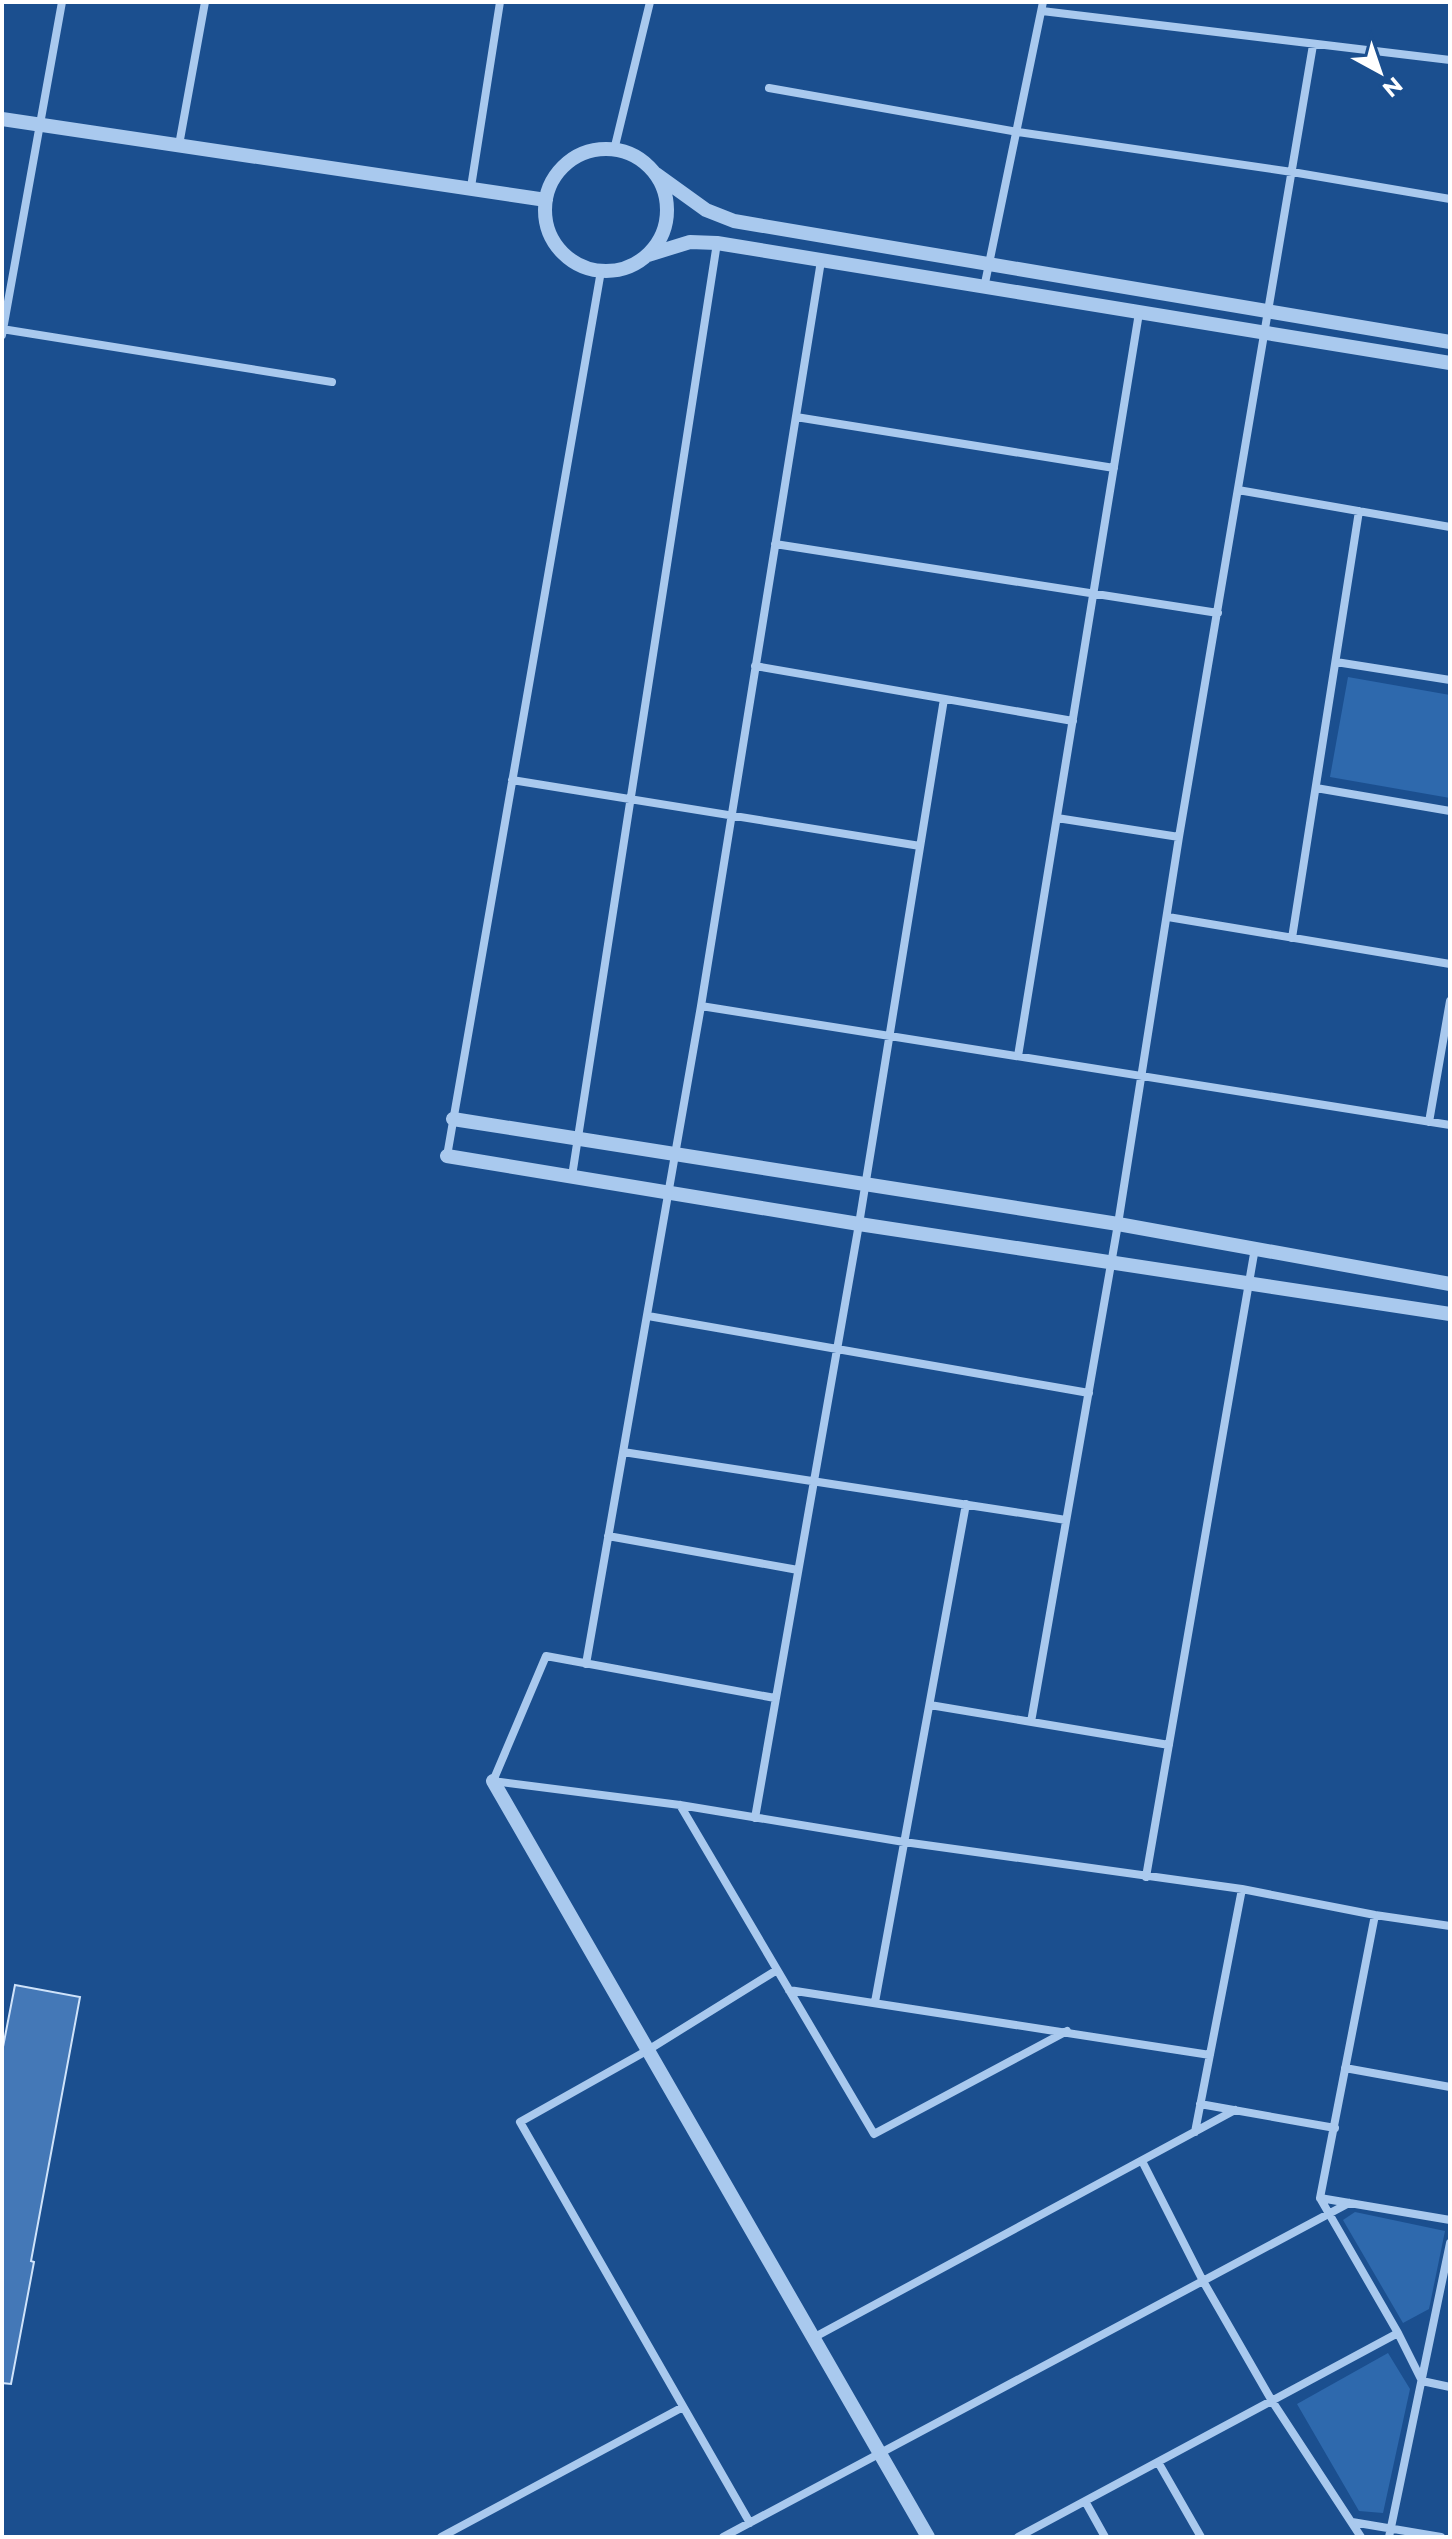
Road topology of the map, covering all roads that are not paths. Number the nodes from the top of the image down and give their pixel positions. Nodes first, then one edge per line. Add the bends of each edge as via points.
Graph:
1 (62, 2) edge
2 (205, 2) edge
3 (500, 2) edge
4 (650, 2) edge
5 (1042, 6) edge
6 (1313, 45) junction
7 (1450, 60) edge
8 (769, 88) dead end
9 (2, 119) edge
10 (39, 125) junction
11 (1018, 132) junction
12 (179, 145) junction
13 (614, 150) junction
14 (1292, 172) junction
15 (656, 174) junction
16 (471, 187) junction
17 (1450, 199) edge
18 (546, 200) junction
19 (717, 243) junction
20 (648, 255) junction
21 (821, 261) junction
22 (989, 264) junction
23 (601, 271) junction
24 (984, 288) junction
25 (1268, 312) junction
26 (1139, 313) junction
27 (2, 331) edge
28 (1265, 333) junction
29 (1450, 342) edge
30 (1450, 363) edge
31 (332, 382) dead end
32 (796, 417) junction
33 (1114, 468) junction
34 (1238, 490) junction
35 (1359, 511) junction
36 (1450, 527) edge
37 (775, 544) junction
38 (1093, 594) junction
39 (1218, 613) junction
40 (1336, 662) junction
41 (755, 666) junction
42 (1450, 680) edge
43 (944, 699) junction
44 (1073, 721) junction
45 (512, 780) junction
46 (1316, 788) junction
47 (630, 799) junction
48 (1450, 811) edge
49 (731, 816) junction
50 (1057, 818) junction
51 (1179, 837) junction
52 (920, 846) junction
53 (1168, 917) junction
54 (1292, 938) junction
55 (1450, 964) edge
56 (1450, 1001) edge
57 (701, 1006) junction
58 (889, 1036) junction
59 (1018, 1056) junction
60 (1142, 1076) junction
61 (453, 1119) junction
62 (1429, 1122) junction
63 (1450, 1125) edge
64 (577, 1140) junction
65 (676, 1153) junction
66 (447, 1156) joint
67 (572, 1176) junction
68 (865, 1186) junction
69 (669, 1192) junction
70 (859, 1224) junction
71 (1118, 1224) junction
72 (1255, 1248) junction
73 (1111, 1263) junction
74 (1247, 1284) junction
75 (1450, 1284) edge
76 (1450, 1314) edge
77 (648, 1316) junction
78 (837, 1349) junction
79 (1089, 1393) junction
80 (623, 1452) junction
81 (814, 1482) junction
82 (966, 1504) junction
83 (1066, 1520) junction
84 (608, 1536) junction
85 (798, 1570) junction
86 (586, 1664) junction
87 (775, 1698) junction
88 (930, 1705) junction
89 (1031, 1722) junction
90 (1169, 1745) junction
91 (493, 1781) junction
92 (680, 1805) junction
93 (755, 1818) junction
94 (904, 1842) junction
95 (1146, 1877) junction
96 (1242, 1889) junction
97 (1375, 1915) junction
98 (1450, 1926) edge
99 (777, 1970) junction
100 (789, 1990) junction
101 (875, 2002) junction
102 (1067, 2031) junction
103 (648, 2050) junction
104 (1210, 2055) junction
105 (1345, 2068) junction
106 (1450, 2087) edge
107 (1200, 2104) junction
108 (1235, 2110) junction
109 (1335, 2128) junction
110 (1195, 2132) junction
111 (1142, 2161) junction
112 (1320, 2198) junction
113 (1349, 2203) junction
114 (1329, 2214) junction
115 (1450, 2220) edge
116 (1450, 2243) edge
117 (1203, 2281) junction
118 (1398, 2333) junction
119 (813, 2338) junction
120 (1422, 2381) junction
121 (1450, 2387) edge
122 (1272, 2401) junction
123 (683, 2407) junction
124 (880, 2453) junction
125 (1158, 2462) junction
126 (1085, 2501) junction
127 (1352, 2522) junction
128 (750, 2523) junction
129 (1390, 2533) edge
130 (441, 2537) edge
131 (723, 2537) edge
132 (928, 2537) edge
133 (1018, 2537) edge
134 (1105, 2537) edge
135 (1201, 2537) edge
136 (1361, 2537) edge
137 (1441, 2537) edge

1 - 10 street
2 - 12 street
3 - 16 street
4 - 13 street
5 - 6 street
5 - 11 street
6 - 7 street
6 - 14 street
8 - 11 street
9 - 10 street
10 - 12 street
10 - 27 street
11 - 14 street
11 - 22 street
12 - 16 street
13 - 15 street via 634,155
13 - 18 street via 576,156 555,177
14 - 17 street
14 - 25 street
15 - 20 street via 664,187 668,216
15 - 22 street via 706,210 734,221
16 - 18 street
18 - 23 street via 545,220 556,247 579,266
19 - 20 street via 690,242
19 - 21 street
19 - 47 street
20 - 23 street via 623,270
21 - 24 street
21 - 32 street
22 - 24 street
22 - 25 street
23 - 45 street
24 - 26 street
25 - 28 street
25 - 29 street
26 - 28 street
26 - 33 street
27 - 31 street
28 - 30 street
28 - 34 street
32 - 33 street
32 - 37 street
33 - 38 street
34 - 35 street
34 - 39 street
35 - 36 street
35 - 40 street
37 - 38 street
37 - 41 street
38 - 39 street
38 - 44 street
39 - 51 street
40 - 42 street
40 - 46 street
41 - 43 street
41 - 49 street
43 - 44 street
43 - 52 street
44 - 50 street
45 - 47 street
45 - 61 street
46 - 48 street
46 - 54 street
47 - 49 street
47 - 64 street
49 - 52 street
49 - 57 street
50 - 51 street
50 - 59 street
51 - 53 street
52 - 58 street
53 - 54 street
53 - 60 street
54 - 55 street
56 - 62 street
57 - 58 street
57 - 65 street
58 - 59 street
58 - 68 street
59 - 60 street
60 - 62 street
60 - 71 street
61 - 64 street
61 - 66 street
62 - 63 street
64 - 65 street
64 - 67 street
65 - 68 street
65 - 69 street
66 - 67 street
67 - 69 street
68 - 70 street
68 - 71 street
69 - 70 street
69 - 77 street
70 - 73 street
70 - 78 street
71 - 72 street
71 - 73 street
72 - 74 street
72 - 75 street
73 - 74 street
73 - 79 street
74 - 76 street
74 - 90 street
77 - 78 street
77 - 80 street
78 - 79 street
78 - 81 street
79 - 83 street
80 - 81 street
80 - 84 street
81 - 82 street
81 - 85 street
82 - 83 street
82 - 88 street
83 - 89 street
84 - 85 street
84 - 86 street
85 - 87 street
86 - 87 street
86 - 91 street via 546,1656
87 - 93 street
88 - 89 street
88 - 94 street
89 - 90 street
90 - 95 street
91 - 92 street
91 - 103 street
92 - 93 street
92 - 99 street
93 - 94 street
94 - 95 street
94 - 101 street
95 - 96 street
96 - 97 street
96 - 104 street
97 - 98 street
97 - 105 street
99 - 100 street
99 - 103 street
100 - 101 street
100 - 102 street via 874,2134
101 - 102 street
102 - 104 street
103 - 119 street
103 - 123 street via 520,2122
104 - 107 street
105 - 106 street
105 - 109 street
107 - 108 street
107 - 110 street
108 - 109 street
108 - 110 street
109 - 112 street
110 - 111 street
111 - 117 street
111 - 119 street
112 - 113 street
112 - 114 street
113 - 114 street
113 - 115 street
114 - 117 street
114 - 118 street
116 - 120 street
117 - 122 street
117 - 124 street
118 - 120 street
118 - 122 street
119 - 124 street
120 - 121 street
120 - 129 street
122 - 125 street
122 - 127 street
123 - 128 street
123 - 130 street
124 - 128 street
124 - 132 street
125 - 126 street
125 - 135 street
126 - 133 street
126 - 134 street
127 - 129 street
127 - 136 street
128 - 131 street
129 - 137 street

